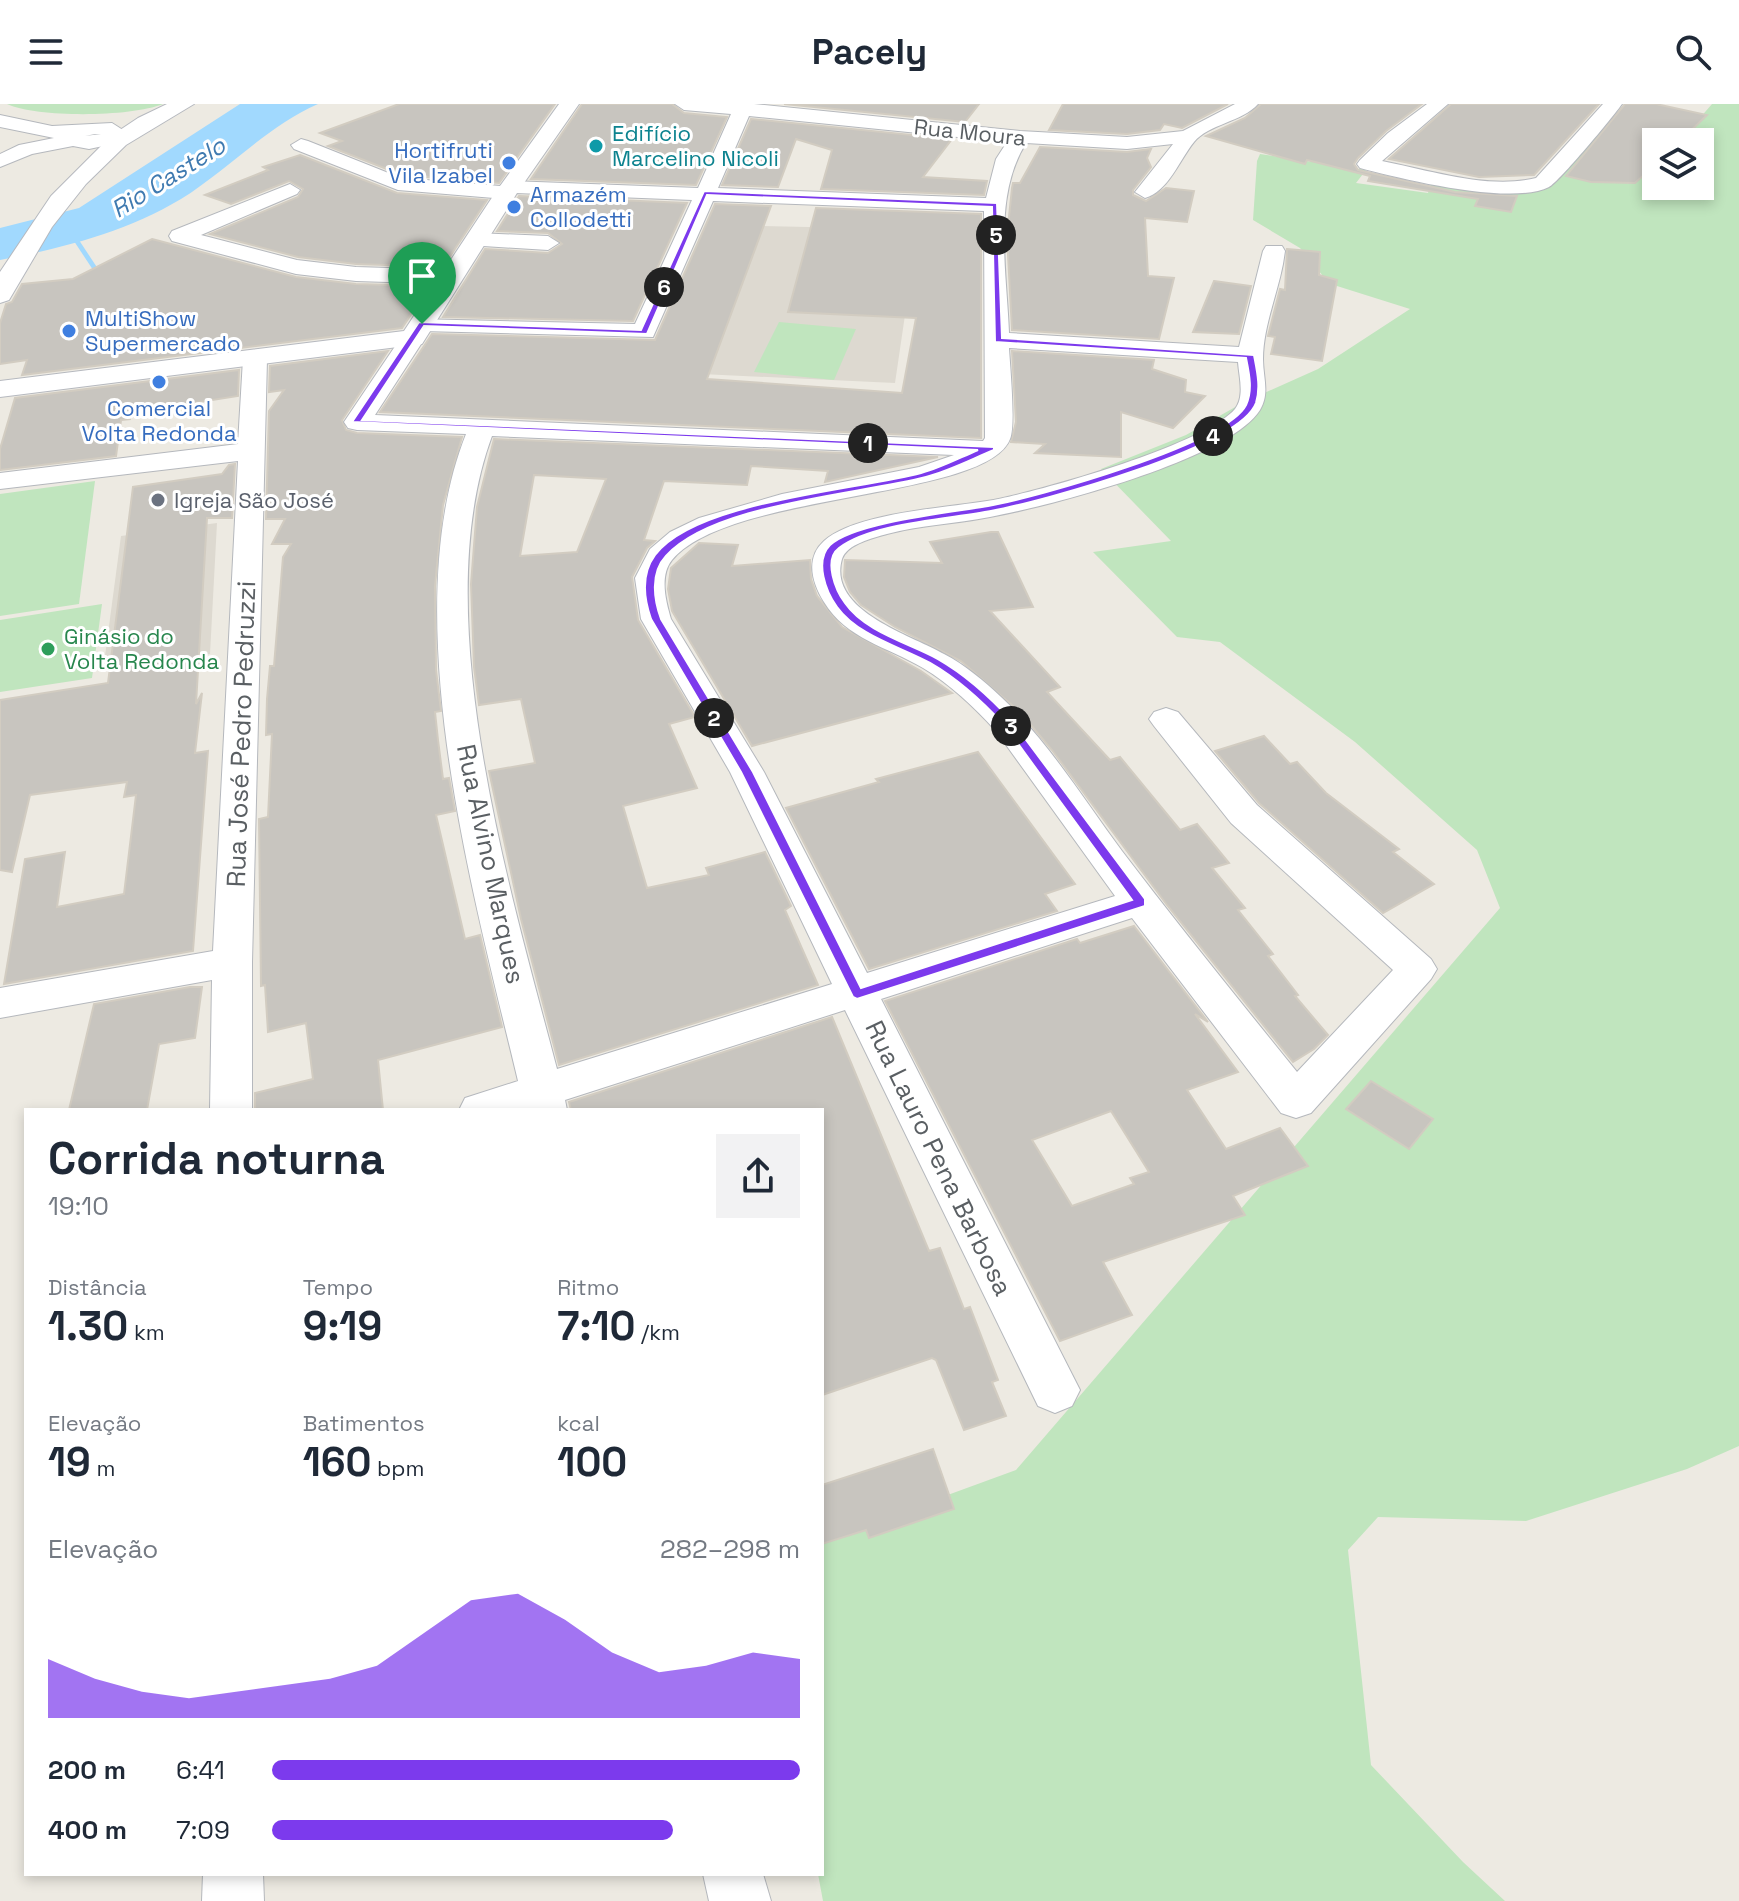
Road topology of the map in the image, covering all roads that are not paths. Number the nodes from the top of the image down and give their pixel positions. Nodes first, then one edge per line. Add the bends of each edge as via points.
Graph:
1 (184, 104) edge
2 (569, 104) edge
3 (684, 104) edge
4 (1249, 104) edge
5 (1439, 104) edge
6 (1613, 104) edge
7 (743, 106) edge
8 (58, 114) dead end
9 (0, 121) edge
10 (1188, 136) junction
11 (1020, 137) junction
12 (45, 138) junction
13 (112, 138) junction
14 (301, 145) dead end
15 (2, 150) edge
16 (290, 190) dead end
17 (508, 190) junction
18 (1145, 192) dead end
19 (704, 193) junction
20 (995, 205) junction
21 (476, 240) junction
22 (548, 243) dead end
23 (1274, 251) dead end
24 (452, 277) junction
25 (0, 295) edge
26 (417, 331) junction
27 (998, 340) junction
28 (1250, 355) junction
29 (255, 359) junction
30 (0, 389) edge
31 (482, 428) junction
32 (991, 448) junction
33 (250, 451) junction
34 (0, 481) edge
35 (1166, 719) dead end
36 (1140, 902) junction
37 (232, 962) junction
38 (857, 994) junction
39 (0, 1003) edge
40 (544, 1101) edge
41 (231, 1108) edge
42 (494, 1108) edge
43 (1055, 1390) dead end
44 (233, 1876) edge
45 (734, 1876) edge
46 (233, 1901) edge
47 (740, 1901) edge

1 - 13 main road
2 - 17 main road
3 - 7 street, Rua Moura
4 - 10 street, Rua Moura
5 - 6 street via 1367,164 1513,187 1543,182
7 - 11 street, Rua Moura
7 - 19 street
8 - 12 street
9 - 12 street
10 - 11 street, Rua Moura via 1127,143
10 - 18 street
11 - 20 street via 1006,159
12 - 13 street
12 - 15 street
13 - 25 main road via 22,256
14 - 17 street via 398,184
16 - 24 street via 180,236 296,267
17 - 19 street
17 - 21 main road
19 - 20 street
19 - 26 street via 644,332
20 - 27 street
21 - 22 street
21 - 24 main road
23 - 28 street
24 - 26 main road
26 - 29 main road
26 - 31 street via 357,422
27 - 28 street
27 - 32 street via 998,438
28 - 36 street via 1255,380 1251,404 1241,419 1210,438 1044,495 866,532 834,546 827,557 842,607 866,627 936,662 986,699 1008,723
29 - 30 main road
29 - 33 street, Rua José Pedro Pedruzzi
31 - 32 street
31 - 40 street, Rua Alvino Marques via 458,508 451,608 478,825
32 - 38 street, Rua Lauro Pena Barbosa via 926,474 735,514 694,528 659,557 652,575 648,594 656,619 747,772
33 - 34 street
33 - 37 street, Rua José Pedro Pedruzzi
35 - 36 street via 1244,814 1417,969 1296,1101
36 - 38 street
37 - 39 street
37 - 41 street, Rua José Pedro Pedruzzi
38 - 40 street
38 - 43 street, Rua Lauro Pena Barbosa
40 - 42 street
44 - 46 street
45 - 47 street

